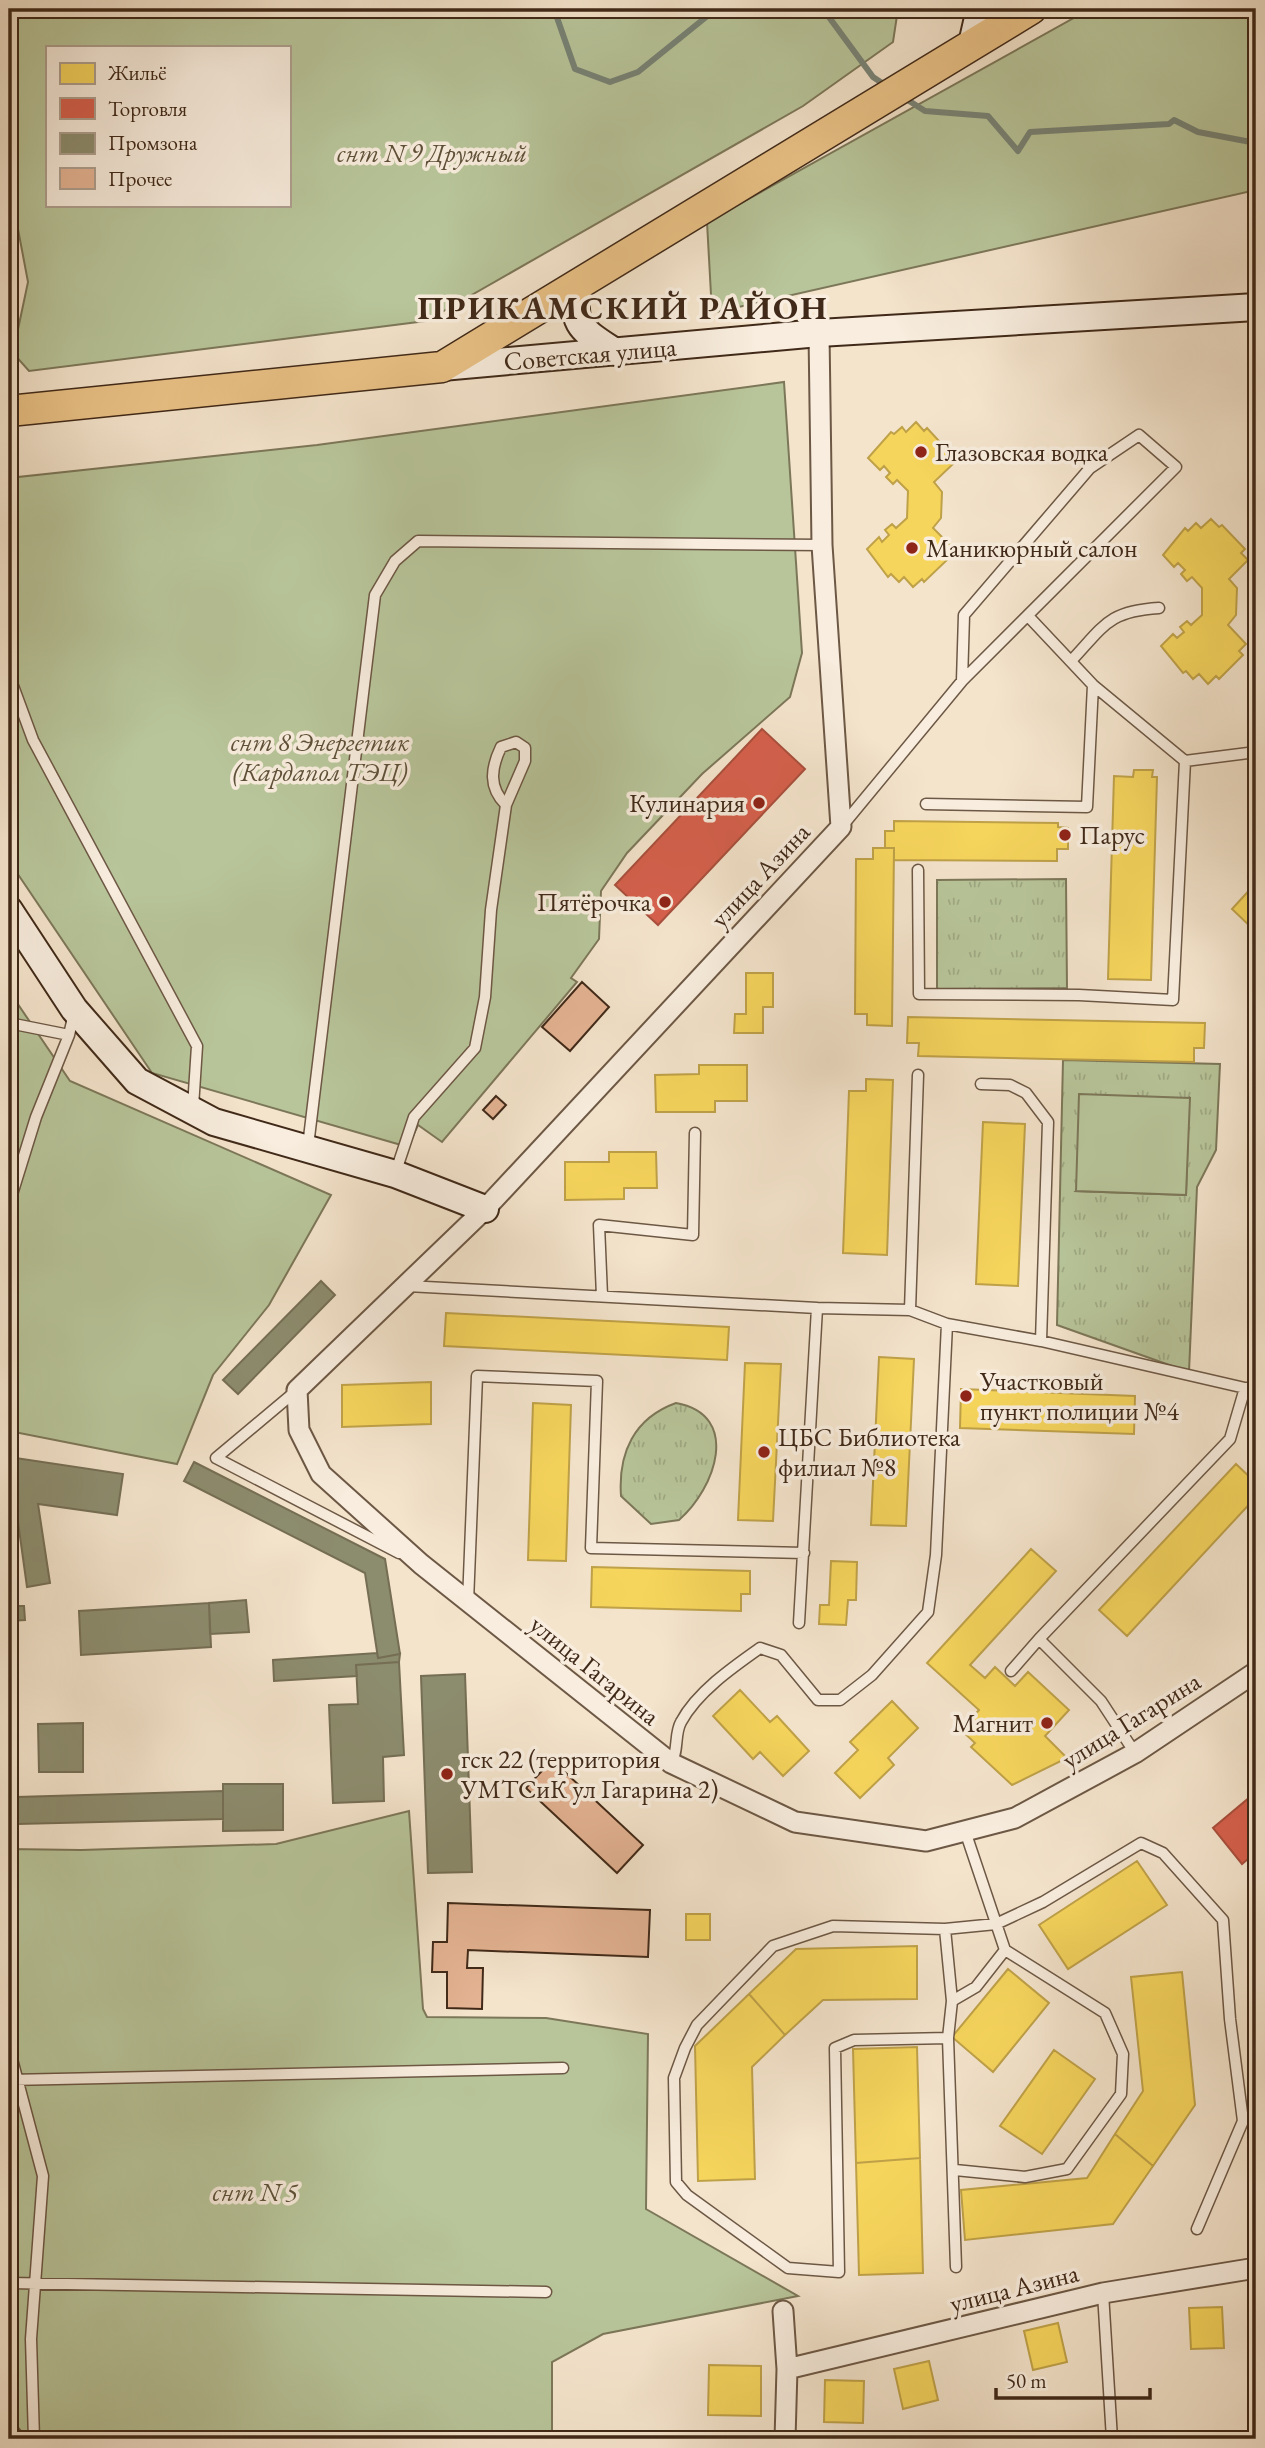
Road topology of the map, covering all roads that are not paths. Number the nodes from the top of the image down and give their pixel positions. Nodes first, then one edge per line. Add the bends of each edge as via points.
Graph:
1 (980, 9) edge
2 (1031, 9) edge
3 (972, 44) junction
4 (580, 283) junction
5 (1256, 307) edge
6 (820, 333) junction
7 (615, 352) junction
8 (442, 367) junction
9 (9, 411) edge
10 (822, 545) junction
11 (1159, 608) dead end
12 (1028, 616) junction
13 (1071, 662) junction
14 (9, 675) edge
15 (962, 681) junction
16 (1093, 685) junction
17 (1256, 752) edge
18 (1185, 761) junction
19 (926, 804) dead end
20 (506, 805) junction
21 (841, 827) junction
22 (918, 870) dead end
23 (9, 910) edge
24 (74, 1009) junction
25 (9, 1023) edge
26 (69, 1035) junction
27 (918, 1076) dead end
28 (981, 1084) dead end
29 (193, 1111) junction
30 (695, 1133) dead end
31 (307, 1147) junction
32 (395, 1174) junction
33 (9, 1204) edge
34 (485, 1209) junction
35 (407, 1286) junction
36 (602, 1296) junction
37 (817, 1308) junction
38 (910, 1310) junction
39 (947, 1324) junction
40 (1041, 1341) junction
41 (1245, 1388) junction
42 (1256, 1388) edge
43 (297, 1390) junction
44 (804, 1553) junction
45 (421, 1564) junction
46 (468, 1602) junction
47 (799, 1623) dead end
48 (1039, 1639) junction
49 (1011, 1671) dead end
50 (1256, 1672) edge
51 (1135, 1753) junction
52 (671, 1763) junction
53 (965, 1831) junction
54 (996, 1924) junction
55 (945, 1930) junction
56 (1005, 1950) junction
57 (952, 2001) junction
58 (948, 2038) junction
59 (9, 2049) edge
60 (563, 2068) dead end
61 (14, 2080) edge
62 (955, 2170) junction
63 (1197, 2229) dead end
64 (956, 2267) dead end
65 (1256, 2268) edge
66 (9, 2283) edge
67 (35, 2284) junction
68 (546, 2292) dead end
69 (1103, 2293) junction
70 (783, 2312) dead end
71 (787, 2369) junction
72 (9, 2433) edge
73 (14, 2439) edge
74 (34, 2439) edge
75 (785, 2439) edge
76 (1112, 2439) edge

1 - 3 main road
2 - 3 main road
3 - 4 main road
4 - 7 main road via 573,305 578,322
4 - 8 main road
5 - 6 main road, Советская улица
6 - 7 main road, Советская улица
6 - 10 street, улица Азина
7 - 8 main road, Советская улица
8 - 9 main road, Советская улица
10 - 21 street, улица Азина
10 - 31 lane via 418,541 395,561 375,595
11 - 13 lane via 1128,610 1109,621
12 - 13 lane
12 - 15 lane
12 - 15 lane via 1176,467 1139,435 1090,468 964,615
13 - 16 lane
14 - 29 lane via 33,740 197,1046
15 - 21 lane
16 - 18 lane
16 - 19 lane via 1087,807
17 - 18 lane
18 - 22 lane via 1173,1000 919,994
20 - 20 lane via 525,761 525,748 516,742 502,747 491,773 497,796
20 - 32 lane via 475,1048 414,1117
21 - 34 street, улица Азина
23 - 24 main road
24 - 26 lane
24 - 29 main road via 137,1081
25 - 26 lane
26 - 33 lane via 36,1117
27 - 38 lane
28 - 40 lane via 1010,1085 1026,1093 1048,1122
29 - 31 main road via 214,1122
30 - 36 lane via 693,1235 599,1225
31 - 32 main road
32 - 34 main road
34 - 35 street, улица Азина
35 - 36 lane
35 - 43 street, улица Азина
36 - 37 lane
37 - 38 lane
37 - 44 lane
38 - 39 lane
39 - 40 lane
39 - 52 lane via 936,1555 928,1612 872,1675 840,1700 818,1700 781,1655 760,1648 722,1675 680,1723
40 - 41 lane
41 - 42 lane
41 - 48 lane via 1230,1439
43 - 45 street, улица Гагарина via 299,1430 321,1475
43 - 45 lane via 216,1458
44 - 46 lane via 591,1548 597,1381 477,1376
44 - 47 lane
45 - 46 street, улица Гагарина
46 - 52 street, улица Гагарина
48 - 49 lane
48 - 51 lane via 1101,1701
50 - 51 street, улица Гагарина
51 - 53 street, улица Гагарина via 1015,1818
52 - 53 street, улица Гагарина via 795,1822 926,1841
53 - 54 lane
54 - 55 lane
54 - 56 lane
54 - 63 lane via 1043,1902 1141,1843 1163,1853 1223,1920 1243,2121
55 - 57 lane
55 - 58 lane via 833,1926 773,1946 697,2025 685,2049 674,2078 676,2182 687,2195 788,2268 839,2272 835,2048 854,2039
56 - 57 lane via 976,1987
56 - 62 lane via 1104,2013 1123,2054 1121,2094 1067,2169 1025,2177
57 - 58 lane
58 - 62 lane
59 - 61 lane
60 - 61 lane
61 - 67 lane via 43,2176
62 - 64 lane
65 - 69 street, улица Азина
66 - 67 lane
67 - 68 lane
67 - 74 lane via 31,2339
69 - 71 street, улица Азина
69 - 76 lane
70 - 71 street
71 - 75 street
72 - 73 street

